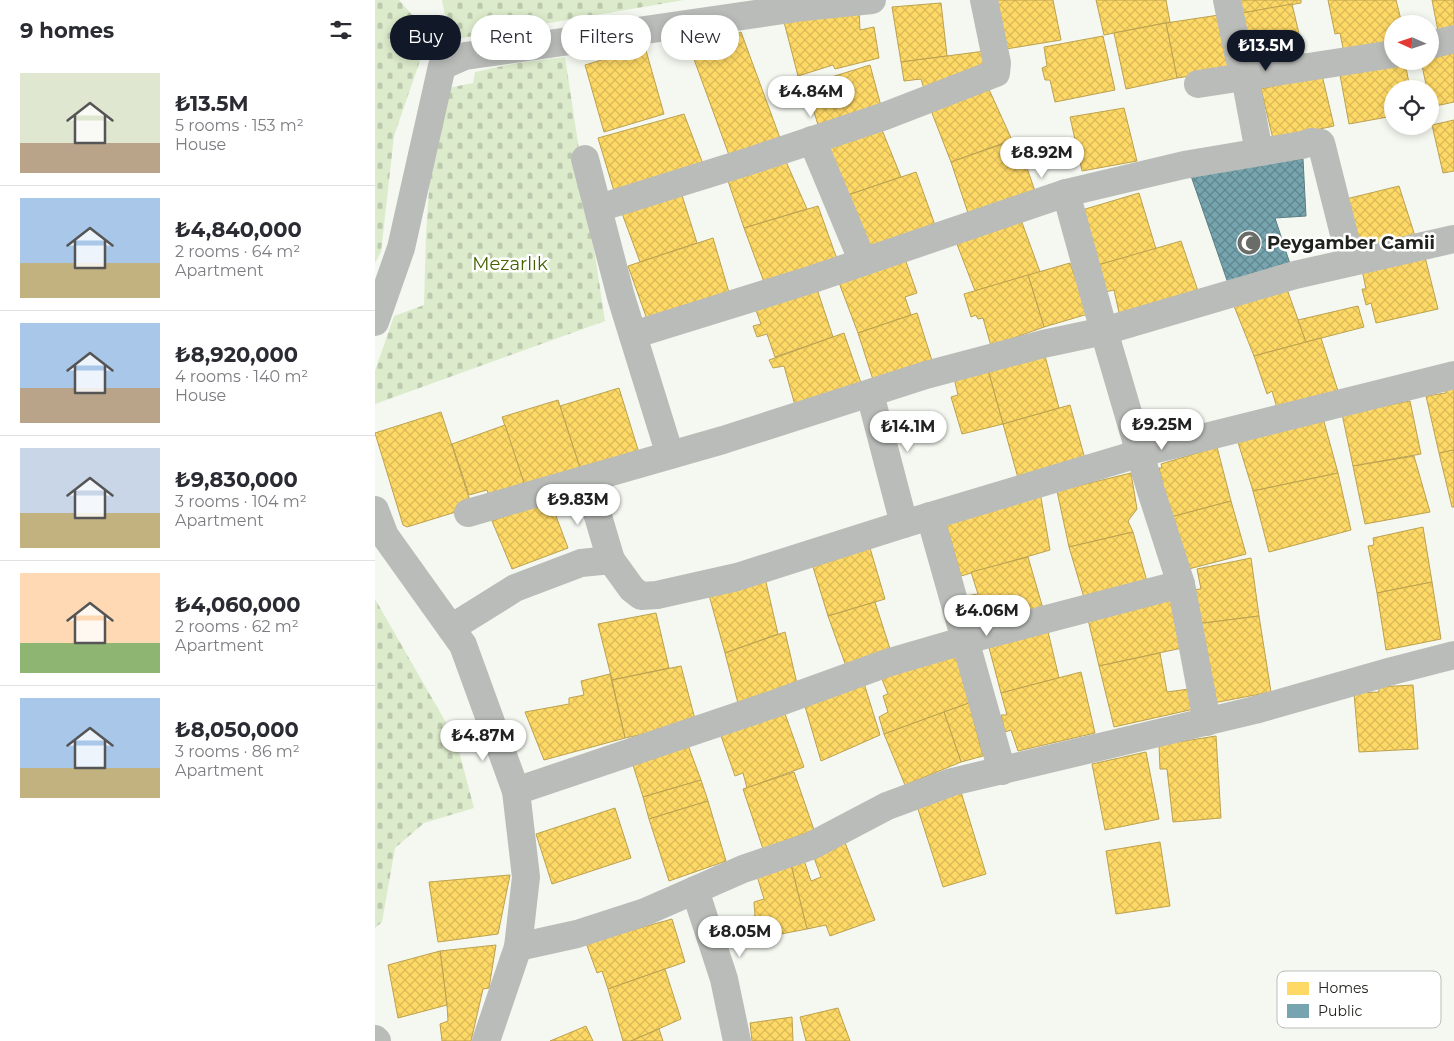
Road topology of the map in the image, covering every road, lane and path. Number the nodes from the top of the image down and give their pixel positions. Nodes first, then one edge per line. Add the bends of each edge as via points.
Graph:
1 (872, 0) edge
2 (984, 0) edge
3 (1227, 0) edge
4 (749, 8) edge
5 (1454, 38) edge
6 (1439, 42) edge
7 (1384, 55) edge
8 (1245, 77) junction
9 (1198, 84) dead end
10 (812, 140) junction
11 (1259, 152) junction
12 (585, 160) dead end
13 (1066, 193) junction
14 (599, 208) junction
15 (1454, 239) edge
16 (863, 262) junction
17 (1351, 262) junction
18 (375, 322) edge
19 (1104, 331) junction
20 (633, 335) junction
21 (1454, 375) edge
22 (870, 394) junction
23 (1141, 453) junction
24 (670, 455) junction
25 (587, 479) junction
26 (375, 510) edge
27 (468, 513) dead end
28 (929, 516) junction
29 (904, 524) junction
30 (611, 560) junction
31 (1181, 584) junction
32 (451, 628) junction
33 (966, 640) junction
34 (1454, 655) edge
35 (1207, 722) junction
36 (1001, 770) junction
37 (516, 791) junction
38 (695, 890) junction
39 (518, 947) junction
40 (486, 1041) edge
41 (737, 1041) edge

1 - 4 street via 804,7
2 - 10 street via 997,63 996,73
3 - 8 street
4 - 18 street via 465,56 442,66 401,248
5 - 6 street
7 - 8 street
8 - 9 street
8 - 11 street
10 - 14 street
10 - 16 street
11 - 13 street via 1184,165
11 - 17 street via 1321,143
12 - 14 street
13 - 16 street
13 - 19 street
14 - 20 street
15 - 17 street
16 - 20 street
17 - 19 street via 1295,275
19 - 22 street via 926,375
19 - 23 street
20 - 24 street
21 - 23 street
22 - 24 street
22 - 29 street
23 - 28 street
23 - 31 street
24 - 25 street
25 - 27 street
25 - 30 street
26 - 32 street via 385,536
28 - 29 street
28 - 33 street
29 - 30 street via 737,577 657,595 641,596
30 - 32 street via 581,563 515,588
31 - 33 street
31 - 35 street
32 - 37 street via 463,645
33 - 36 street
33 - 37 street via 887,663
34 - 35 street
35 - 36 street
36 - 38 street via 952,782 887,806 811,846 743,869
37 - 39 street via 526,878
38 - 39 street via 645,912 577,934
38 - 41 street via 724,979
39 - 40 street

